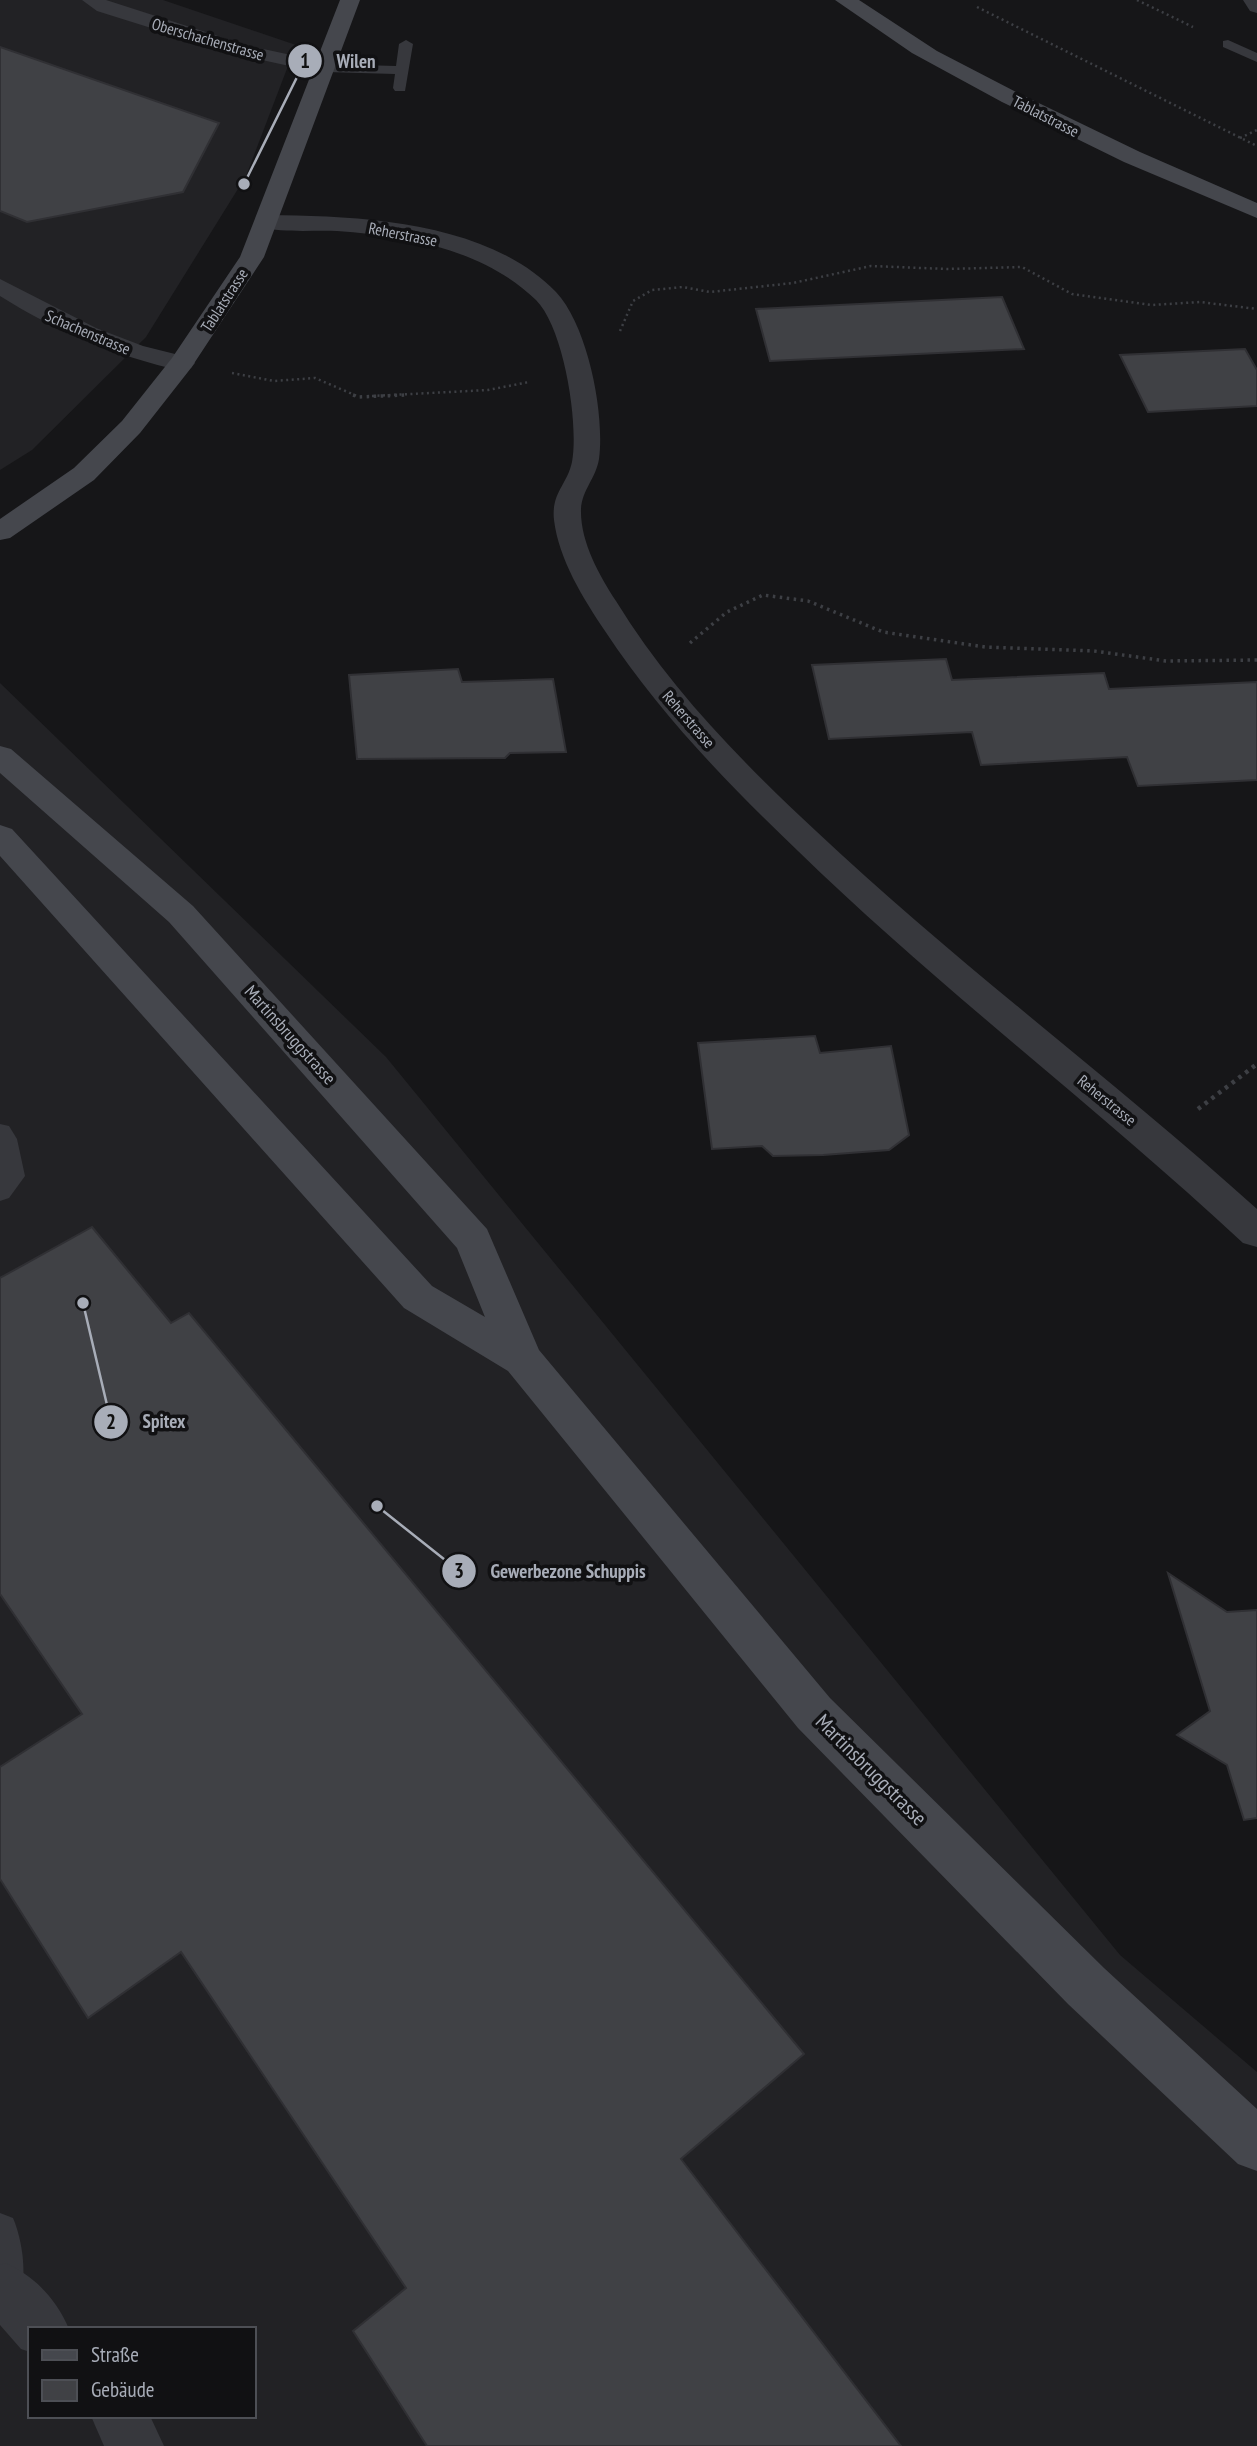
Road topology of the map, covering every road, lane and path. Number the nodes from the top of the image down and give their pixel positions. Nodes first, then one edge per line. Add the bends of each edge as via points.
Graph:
1 (92, 0) edge
2 (350, 0) edge
3 (845, 0) edge
4 (1137, 0) edge
5 (1253, 0) edge
6 (1257, 6) edge
7 (977, 7) dead end
8 (406, 44) dead end
9 (1228, 44) joint
10 (1257, 58) edge
11 (326, 68) junction
12 (403, 70) junction
13 (400, 88) dead end
14 (1257, 130) edge
15 (1240, 138) junction
16 (1257, 146) edge
17 (1257, 211) edge
18 (268, 222) junction
19 (0, 286) edge
20 (1257, 309) edge
21 (572, 343) junction
22 (182, 363) junction
23 (221, 371) dead end
24 (536, 380) dead end
25 (0, 532) edge
26 (640, 660) junction
27 (1257, 660) edge
28 (0, 756) edge
29 (0, 836) edge
30 (0, 856) edge
31 (51, 889) junction
32 (1257, 1063) edge
33 (0, 1133) edge
34 (1153, 1138) junction
35 (0, 1191) edge
36 (1257, 1232) edge
37 (522, 1359) junction
38 (1257, 2145) edge
39 (0, 2231) edge
40 (2, 2291) edge
41 (39, 2327) edge
42 (120, 2418) edge
43 (135, 2446) edge

1 - 11 street, Oberschachenstrasse via 198,37
2 - 11 street, Tablatstrasse
3 - 17 street, Tablatstrasse via 1023,105
4 - 9 path
5 - 6 street
7 - 15 path
8 - 12 lane
9 - 10 lane
11 - 12 lane
11 - 18 street, Tablatstrasse
12 - 13 lane
14 - 15 path
15 - 16 path
18 - 21 street, Reherstrasse via 347,224 457,245 502,263 530,281 551,302
18 - 22 street, Tablatstrasse via 252,257
19 - 22 street, Schachenstrasse via 39,311 111,344
20 - 21 path via 1200,302 1152,305 1072,294 1022,267 872,265 793,283 710,292 683,287 652,290 633,301 618,335
21 - 26 street, Reherstrasse via 586,423 585,464 568,498 572,545
22 - 25 street, Tablatstrasse via 131,428 84,474
23 - 24 path via 274,381 315,378 359,397 488,390
26 - 27 path via 682,650 727,612 763,595 808,601 883,632 985,647 1094,651 1166,661
26 - 34 street, Reherstrasse via 737,774 828,862 934,957
28 - 37 street, Martinsbruggstrasse via 181,914 473,1240
29 - 31 street, Martinsbruggstrasse
30 - 31 street, Martinsbruggstrasse
31 - 37 street, Martinsbruggstrasse via 418,1297
32 - 34 path
33 - 35 lane via 12,1176
34 - 36 street, Reherstrasse
37 - 38 street, Martinsbruggstrasse via 814,1713 1086,1986
39 - 40 lane
40 - 41 street
42 - 43 street

